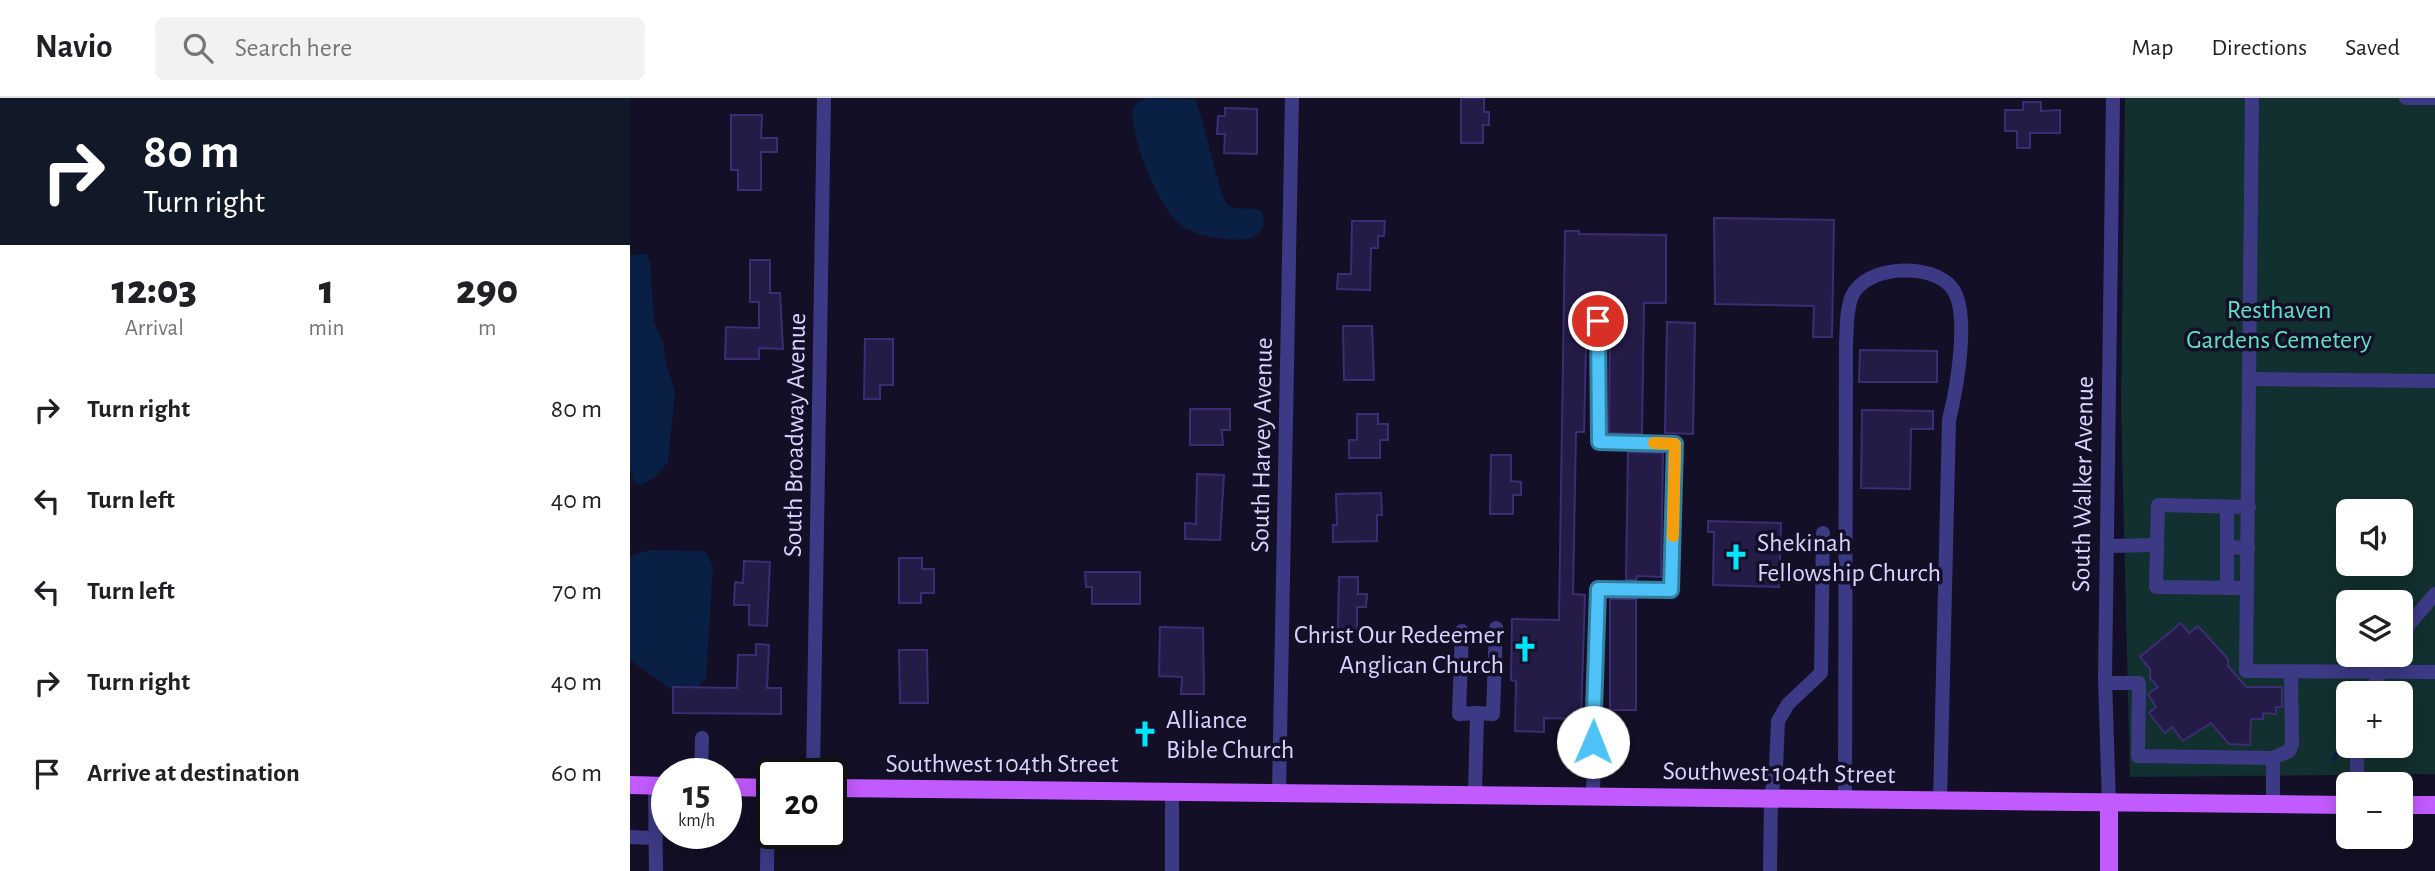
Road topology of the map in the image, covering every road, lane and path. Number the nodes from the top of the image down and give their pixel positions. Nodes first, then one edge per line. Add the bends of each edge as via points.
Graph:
1 (824, 98) edge
2 (1292, 98) edge
3 (2113, 98) edge
4 (2252, 98) edge
5 (2406, 98) edge
6 (2435, 98) edge
7 (1598, 321) dead end
8 (2251, 379) junction
9 (2435, 381) edge
10 (2227, 507) junction
11 (2249, 507) junction
12 (1823, 533) dead end
13 (2157, 545) junction
14 (2107, 546) junction
15 (2227, 547) junction
16 (2248, 548) junction
17 (2227, 587) junction
18 (2247, 588) junction
19 (2435, 594) edge
20 (2413, 620) edge
21 (1496, 628) dead end
22 (1462, 631) dead end
23 (2383, 667) edge
24 (2291, 671) junction
25 (2381, 672) junction
26 (2435, 672) edge
27 (2377, 681) edge
28 (2106, 682) junction
29 (1477, 713) junction
30 (702, 738) dead end
31 (701, 758) edge
32 (813, 758) edge
33 (2273, 758) junction
34 (630, 785) edge
35 (651, 786) edge
36 (847, 788) edge
37 (1172, 791) junction
38 (1279, 792) junction
39 (1475, 794) junction
40 (1593, 795) junction
41 (1770, 797) junction
42 (1845, 799) junction
43 (1940, 802) junction
44 (2109, 805) junction
45 (2336, 805) edge
46 (2413, 805) edge
47 (2435, 805) edge
48 (2273, 806) junction
49 (630, 837) edge
50 (651, 838) edge
51 (656, 849) edge
52 (768, 849) edge
53 (656, 871) edge
54 (767, 871) edge
55 (1172, 871) edge
56 (1770, 871) edge
57 (2109, 871) edge

1 - 32 street, South Broadway Avenue
2 - 38 street, South Harvey Avenue
3 - 14 street, South Walker Avenue
4 - 8 street
5 - 6 street
7 - 40 street via 1599,442 1675,444 1671,590 1650,596 1598,589
8 - 9 street
8 - 11 street
10 - 11 street
10 - 13 street via 2158,505
10 - 15 street
11 - 16 street
12 - 41 street via 1821,673 1788,704 1778,721
13 - 14 street
13 - 17 street via 2156,587
14 - 28 street, South Walker Avenue
15 - 16 street
15 - 17 street
16 - 18 street
17 - 18 street
18 - 24 street via 2246,671
19 - 20 street
21 - 29 street via 1493,714
22 - 29 street via 1459,714
23 - 25 street
24 - 25 street
24 - 33 street via 2292,744 2289,751
25 - 26 street
25 - 27 street
28 - 33 street via 2139,683 2138,756
28 - 44 street, South Walker Avenue
29 - 39 street
30 - 31 street
33 - 48 street
34 - 35 main road
36 - 37 main road, Southwest 104th Street
37 - 38 main road, Southwest 104th Street
37 - 55 street
38 - 39 main road, Southwest 104th Street
39 - 40 main road, Southwest 104th Street
40 - 41 main road, Southwest 104th Street
41 - 42 main road, Southwest 104th Street
41 - 56 street
42 - 43 main road, Southwest 104th Street
42 - 43 street via 1849,308 1853,294 1871,277 1924,272 1953,288 1960,310 1957,389 1950,420
43 - 44 main road, Southwest 104th Street
44 - 48 main road, Southwest 104th Street
44 - 57 main road, South Walker Avenue
45 - 48 main road, Southwest 104th Street
46 - 47 main road
49 - 50 street
51 - 53 street
52 - 54 street

